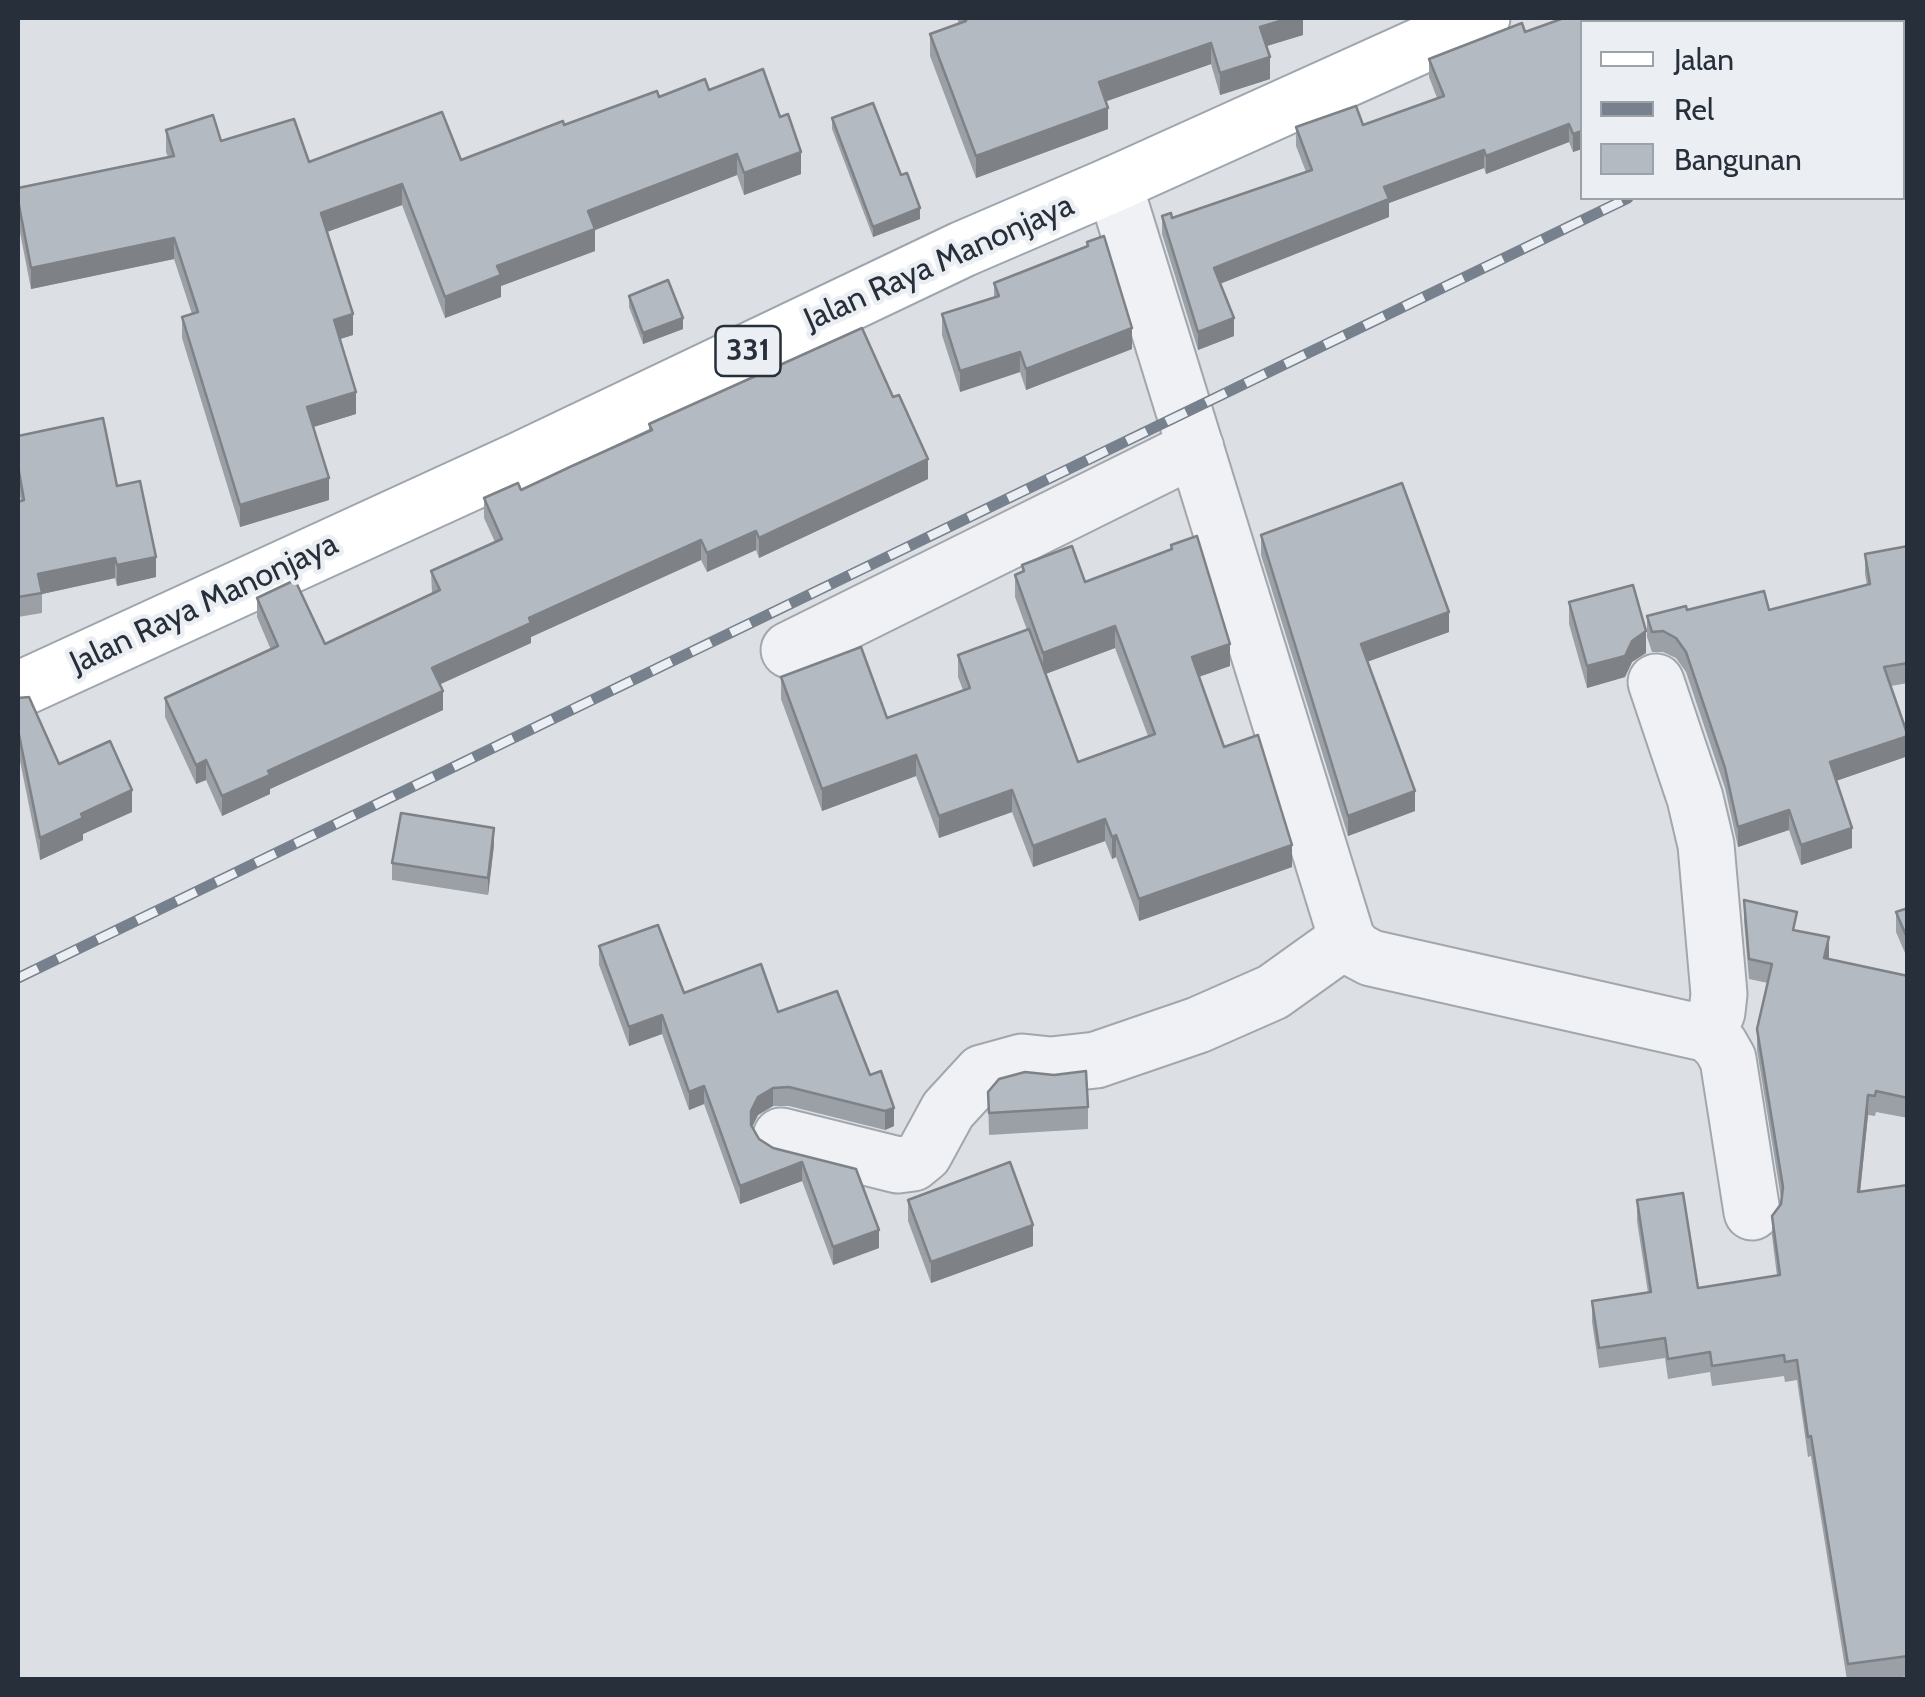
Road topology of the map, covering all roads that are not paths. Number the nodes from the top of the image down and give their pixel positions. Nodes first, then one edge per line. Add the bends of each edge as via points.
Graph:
1 (1458, 22) edge
2 (1114, 184) junction
3 (1196, 448) junction
4 (789, 650) dead end
5 (1656, 682) dead end
6 (18, 690) edge
7 (1348, 939) junction
8 (1708, 1034) junction
9 (781, 1136) dead end
10 (1752, 1212) dead end

1 - 2 main road, Jalan Raya Manonjaya / 331
2 - 3 street
2 - 6 main road, Jalan Raya Manonjaya / 331
3 - 4 street
3 - 7 street
5 - 8 street via 1706,846 1719,994
7 - 8 street via 1371,958
7 - 9 street via 1273,992 1198,1025 1096,1060 1022,1062 982,1073 912,1163
8 - 10 street via 1728,1059

